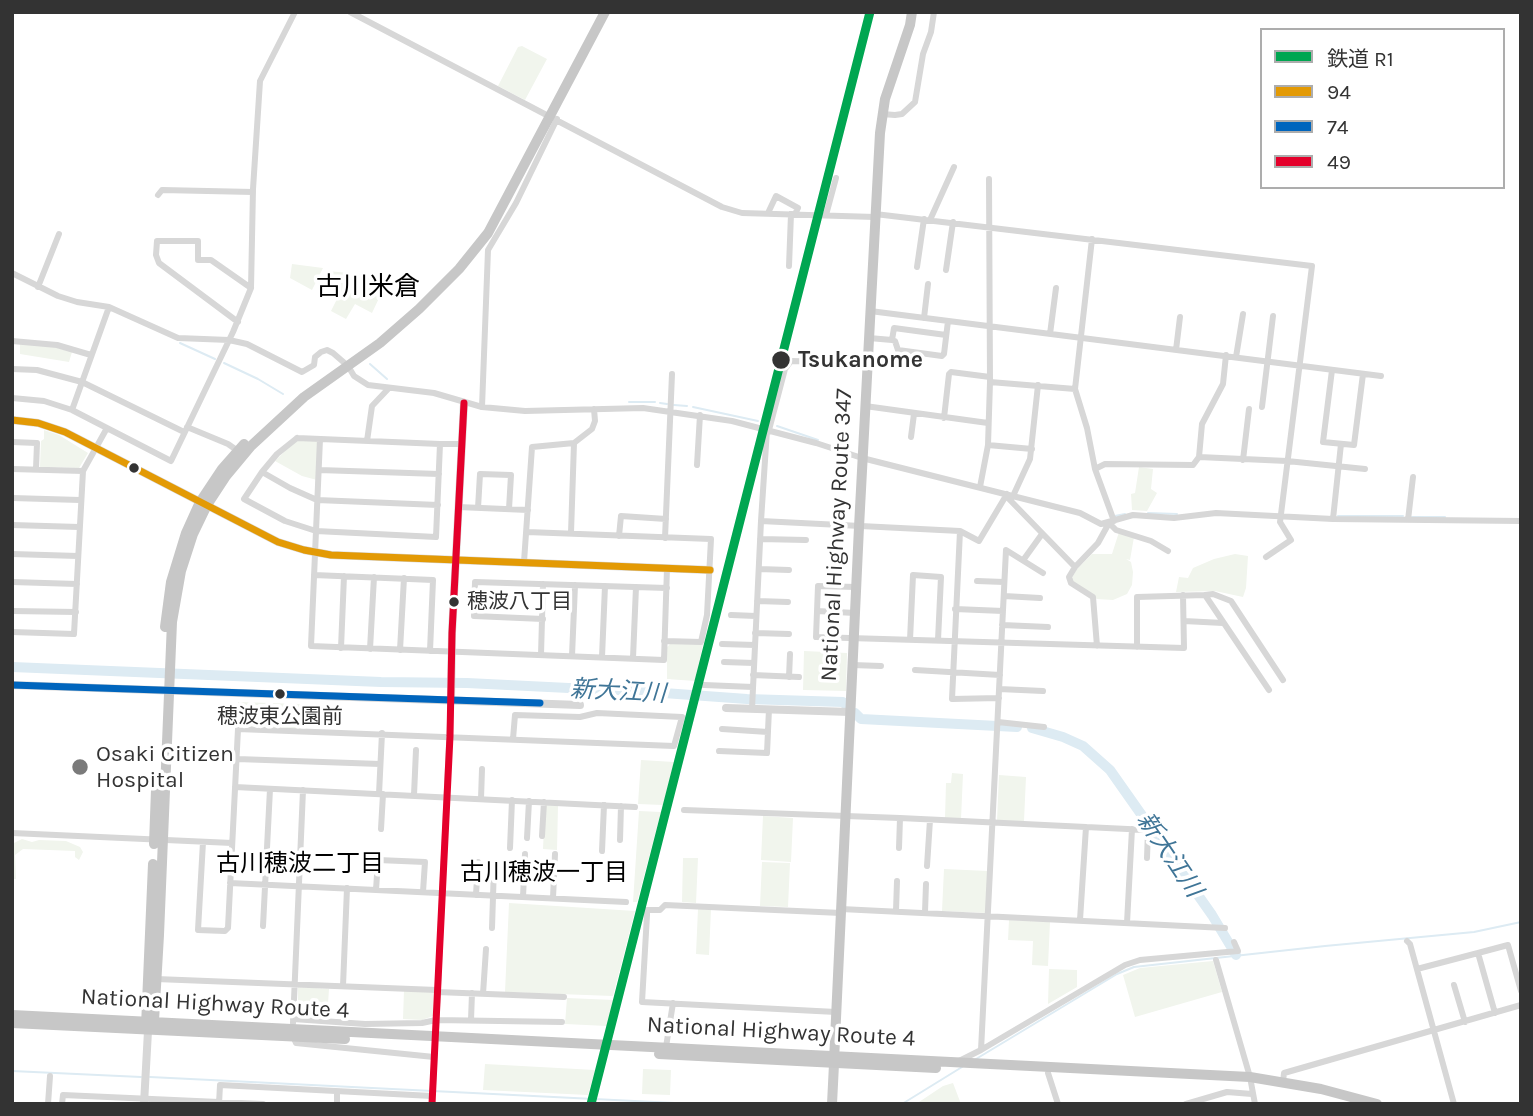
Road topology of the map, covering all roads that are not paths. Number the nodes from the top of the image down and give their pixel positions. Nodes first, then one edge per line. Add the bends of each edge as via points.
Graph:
1 (295, 12) edge
2 (350, 12) edge
3 (605, 12) edge
4 (912, 12) edge
5 (934, 12) edge
6 (882, 114) junction
7 (554, 118) junction
8 (954, 167) dead end
9 (836, 178) dead end
10 (989, 179) dead end
11 (253, 192) junction
12 (158, 195) dead end
13 (768, 213) junction
14 (793, 214) junction
15 (825, 215) junction
16 (875, 215) junction
17 (927, 219) junction
18 (953, 222) junction
19 (990, 227) junction
20 (59, 234) dead end
21 (1092, 239) junction
22 (789, 266) dead end
23 (917, 267) dead end
24 (946, 270) dead end
25 (12, 273) edge
26 (928, 284) dead end
27 (38, 286) junction
28 (251, 288) junction
29 (1056, 288) dead end
30 (109, 307) junction
31 (870, 310) junction
32 (1242, 314) dead end
33 (1273, 316) dead end
34 (1180, 317) dead end
35 (925, 318) junction
36 (948, 321) junction
37 (238, 322) junction
38 (989, 326) junction
39 (1050, 334) junction
40 (946, 335) junction
41 (1080, 337) junction
42 (868, 338) junction
43 (229, 340) junction
44 (892, 340) junction
45 (12, 341) edge
46 (1176, 350) junction
47 (91, 355) junction
48 (1226, 355) junction
49 (1236, 357) junction
50 (1268, 360) junction
51 (867, 363) junction
52 (1300, 364) junction
53 (348, 366) junction
54 (12, 369) edge
55 (1332, 370) junction
56 (672, 374) dead end
57 (1363, 374) junction
58 (1381, 376) dead end
59 (990, 380) junction
60 (82, 382) junction
61 (1038, 386) junction
62 (388, 387) junction
63 (1075, 389) junction
64 (304, 397) junction
65 (12, 398) edge
66 (464, 403) junction
67 (865, 406) junction
68 (482, 407) junction
69 (1262, 407) dead end
70 (1249, 409) dead end
71 (72, 410) junction
72 (594, 410) junction
73 (671, 410) junction
74 (914, 414) junction
75 (700, 415) junction
76 (944, 418) junction
77 (12, 420) edge
78 (988, 423) junction
79 (107, 428) junction
80 (186, 430) junction
81 (768, 430) junction
82 (911, 437) dead end
83 (320, 439) junction
84 (367, 441) junction
85 (12, 442) edge
86 (574, 443) junction
87 (440, 444) junction
88 (461, 444) junction
89 (1341, 444) junction
90 (988, 445) junction
91 (96, 447) junction
92 (1032, 449) junction
93 (238, 451) junction
94 (1199, 457) junction
95 (862, 458) junction
96 (1243, 460) junction
97 (1287, 461) junction
98 (697, 466) dead end
99 (1339, 466) junction
100 (12, 469) edge
101 (36, 469) junction
102 (1095, 469) junction
103 (1365, 469) dead end
104 (319, 470) junction
105 (83, 471) junction
106 (262, 472) junction
107 (439, 474) junction
108 (1413, 477) dead end
109 (980, 487) junction
110 (1010, 495) junction
111 (12, 498) edge
112 (80, 499) junction
113 (317, 500) junction
114 (204, 503) junction
115 (438, 505) junction
116 (458, 507) junction
117 (478, 508) junction
118 (509, 509) junction
119 (527, 510) junction
120 (1281, 516) junction
121 (666, 519) junction
122 (1333, 519) junction
123 (1408, 520) junction
124 (761, 521) junction
125 (1521, 521) edge
126 (1111, 522) junction
127 (12, 525) edge
128 (79, 527) junction
129 (859, 527) junction
130 (316, 531) junction
131 (960, 531) junction
132 (527, 532) junction
133 (571, 533) junction
134 (1042, 534) junction
135 (619, 536) junction
136 (665, 538) junction
137 (760, 539) junction
138 (806, 540) dead end
139 (1168, 551) dead end
140 (315, 552) junction
141 (12, 554) edge
142 (78, 556) junction
143 (1266, 557) dead end
144 (1024, 559) junction
145 (456, 560) junction
146 (524, 562) junction
147 (1075, 567) junction
148 (667, 568) junction
149 (759, 569) junction
150 (709, 570) junction
151 (789, 570) dead end
152 (1042, 573) dead end
153 (314, 575) junction
154 (344, 576) junction
155 (374, 577) junction
156 (404, 578) junction
157 (977, 581) dead end
158 (12, 582) edge
159 (1004, 582) junction
160 (77, 584) junction
161 (544, 584) junction
162 (575, 585) junction
163 (605, 586) junction
164 (636, 587) junction
165 (856, 587) junction
166 (667, 588) junction
167 (1183, 595) junction
168 (1205, 595) junction
169 (1004, 596) junction
170 (1040, 598) dead end
171 (757, 601) junction
172 (788, 602) dead end
173 (955, 609) junction
174 (12, 611) edge
175 (817, 611) junction
176 (1003, 611) junction
177 (76, 612) junction
178 (855, 613) junction
179 (731, 615) dead end
180 (756, 616) junction
181 (1242, 618) junction
182 (542, 619) junction
183 (1184, 621) junction
184 (1002, 625) junction
185 (1225, 625) junction
186 (1048, 627) dead end
187 (12, 632) edge
188 (755, 633) junction
189 (789, 634) dead end
190 (854, 638) junction
191 (910, 640) junction
192 (938, 640) junction
193 (954, 640) junction
194 (664, 641) junction
195 (1002, 643) junction
196 (722, 644) dead end
197 (755, 645) junction
198 (1097, 646) junction
199 (1136, 647) junction
200 (341, 648) junction
201 (370, 649) junction
202 (400, 650) junction
203 (430, 651) junction
204 (452, 651) junction
205 (790, 654) dead end
206 (541, 655) junction
207 (572, 656) junction
208 (602, 657) junction
209 (633, 658) junction
210 (724, 662) dead end
211 (754, 663) junction
212 (852, 665) junction
213 (881, 666) dead end
214 (915, 670) dead end
215 (952, 671) junction
216 (753, 675) junction
217 (1000, 675) junction
218 (789, 677) junction
219 (799, 677) dead end
220 (1283, 680) dead end
221 (12, 685) edge
222 (165, 685) junction
223 (704, 685) dead end
224 (753, 690) junction
225 (999, 690) junction
226 (1269, 690) dead end
227 (1043, 691) dead end
228 (451, 695) junction
229 (999, 699) junction
230 (580, 705) joint
231 (752, 706) junction
232 (726, 708) dead end
233 (769, 709) junction
234 (850, 712) junction
235 (580, 717) junction
236 (997, 724) junction
237 (1044, 727) dead end
238 (722, 729) dead end
239 (768, 732) junction
240 (382, 733) junction
241 (450, 736) junction
242 (513, 739) junction
243 (416, 750) dead end
244 (719, 751) dead end
245 (237, 759) junction
246 (380, 765) junction
247 (482, 769) dead end
248 (235, 787) junction
249 (270, 789) junction
250 (303, 790) junction
251 (381, 794) junction
252 (414, 795) junction
253 (447, 797) junction
254 (481, 799) junction
255 (512, 800) junction
256 (529, 801) junction
257 (544, 802) junction
258 (604, 805) junction
259 (621, 806) junction
260 (635, 807) dead end
261 (684, 810) dead end
262 (845, 816) junction
263 (900, 818) junction
264 (930, 820) junction
265 (992, 822) junction
266 (1086, 827) junction
267 (381, 829) dead end
268 (1132, 830) junction
269 (12, 833) edge
270 (542, 836) dead end
271 (527, 838) dead end
272 (158, 840) junction
273 (620, 840) dead end
274 (203, 842) junction
275 (232, 843) junction
276 (510, 848) dead end
277 (899, 848) dead end
278 (602, 851) dead end
279 (525, 854) dead end
280 (555, 855) dead end
281 (1147, 858) dead end
282 (478, 862) dead end
283 (494, 866) dead end
284 (927, 866) dead end
285 (897, 881) dead end
286 (230, 883) junction
287 (926, 884) dead end
288 (265, 885) junction
289 (298, 886) junction
290 (347, 888) junction
291 (376, 890) junction
292 (423, 892) junction
293 (442, 892) junction
294 (476, 895) junction
295 (493, 895) junction
296 (523, 897) junction
297 (553, 898) junction
298 (626, 902) dead end
299 (841, 911) junction
300 (896, 911) junction
301 (925, 912) junction
302 (988, 915) junction
303 (1080, 920) junction
304 (1127, 923) junction
305 (263, 926) dead end
306 (492, 928) dead end
307 (1222, 928) dead end
308 (1407, 941) dead end
309 (1236, 947) dead end
310 (486, 948) dead end
311 (1478, 953) junction
312 (1216, 960) dead end
313 (1417, 970) junction
314 (156, 979) junction
315 (295, 984) junction
316 (1454, 985) dead end
317 (342, 986) junction
318 (437, 991) junction
319 (1521, 991) edge
320 (472, 993) junction
321 (483, 994) junction
322 (564, 997) dead end
323 (673, 1003) junction
324 (1521, 1005) edge
325 (836, 1012) junction
326 (1495, 1013) junction
327 (12, 1014) edge
328 (436, 1020) junction
329 (471, 1020) junction
330 (562, 1022) dead end
331 (1465, 1022) junction
332 (12, 1023) edge
333 (149, 1024) junction
334 (293, 1028) junction
335 (436, 1030) dead end
336 (1434, 1031) junction
337 (666, 1047) junction
338 (613, 1048) junction
339 (981, 1050) junction
340 (834, 1059) junction
341 (962, 1065) junction
342 (1048, 1073) junction
343 (50, 1076) dead end
344 (1283, 1082) junction
345 (1251, 1085) junction
346 (337, 1092) junction
347 (433, 1092) junction
348 (144, 1101) edge
349 (219, 1102) edge
350 (1189, 1103) edge
351 (48, 1104) edge
352 (62, 1104) edge
353 (263, 1104) edge
354 (337, 1104) edge
355 (432, 1104) edge
356 (832, 1104) edge
357 (1058, 1104) edge
358 (1255, 1104) edge
359 (1353, 1104) edge
360 (1377, 1104) edge
361 (1454, 1104) edge

1 - 11 street via 260,81
2 - 7 street
3 - 7 highway
4 - 6 highway, National Highway Route 347
5 - 6 street via 915,102 902,114
6 - 16 highway, National Highway Route 347
7 - 13 street via 722,206 742,213
7 - 53 highway via 505,204 459,269 419,309
7 - 68 street via 516,203 488,250
8 - 17 street
9 - 15 street
10 - 19 street
11 - 12 street via 162,190
11 - 28 street
13 - 14 street
13 - 14 street via 776,196 798,208
14 - 15 street
14 - 22 street
15 - 16 street
16 - 17 street
16 - 31 highway, National Highway Route 347
17 - 18 street
17 - 23 street
18 - 19 street
18 - 24 street
19 - 21 street
19 - 38 street
20 - 27 street
21 - 41 street
21 - 52 street via 1312,266
25 - 27 street
26 - 35 street
27 - 30 street via 68,300
28 - 37 street
28 - 37 street via 211,260 198,260 198,241 157,241 159,263
29 - 39 street
30 - 43 street via 178,338
30 - 47 street
31 - 35 street
31 - 42 highway, National Highway Route 347
32 - 49 street
33 - 50 street
34 - 46 street
35 - 36 street
36 - 38 street
36 - 40 street
37 - 43 street
38 - 39 street
38 - 59 street
39 - 41 street
40 - 44 street via 894,328
40 - 44 street via 942,356 898,350
41 - 46 street
41 - 63 street
42 - 44 street
42 - 51 highway, National Highway Route 347
43 - 53 street via 247,344 302,372 327,351
43 - 80 street
45 - 47 street via 57,345
46 - 48 street
47 - 60 street
48 - 49 street
48 - 94 street via 1223,384 1202,424
49 - 50 street
50 - 52 street
50 - 69 street
51 - 67 highway, National Highway Route 347
51 - 81 street via 791,361
52 - 55 street
52 - 97 street
53 - 62 street via 360,381
53 - 64 highway
54 - 60 street via 37,370
55 - 57 street
55 - 89 street via 1323,442
56 - 73 street
57 - 58 street
57 - 89 street via 1354,445
59 - 61 street
59 - 76 street via 948,374
59 - 78 street
60 - 71 street
60 - 80 street
61 - 63 street
61 - 92 street
62 - 66 street via 434,393
62 - 84 street via 372,406
63 - 102 street
64 - 93 highway via 258,430
64 - 114 highway via 251,446
65 - 71 street
66 - 68 street
66 - 88 street
67 - 74 street
67 - 95 highway, National Highway Route 347
68 - 72 street
70 - 96 street
71 - 79 street
72 - 73 street
72 - 86 street via 592,429
73 - 75 street
73 - 121 street
74 - 76 street
74 - 82 street
75 - 81 street
75 - 98 street
76 - 78 street
77 - 91 street via 52,426
78 - 90 street
79 - 80 street via 171,461
79 - 91 street
80 - 93 street
81 - 95 street
81 - 124 street
83 - 84 street
83 - 104 street
83 - 106 street via 291,440
84 - 87 street
85 - 101 street via 37,443
86 - 119 street via 532,447
86 - 133 street
87 - 88 street
87 - 107 street
88 - 116 street
89 - 99 street
90 - 92 street
90 - 109 street
91 - 105 street
91 - 114 street
92 - 110 street
93 - 114 highway via 222,469
94 - 96 street
94 - 102 street via 1193,465 1105,464
95 - 109 street
95 - 129 highway, National Highway Route 347
96 - 97 street
97 - 99 street
97 - 120 street
99 - 103 street
99 - 122 street
100 - 101 street
101 - 105 street
102 - 126 street
104 - 107 street
104 - 113 street
105 - 112 street
106 - 113 street
106 - 130 street via 244,499
107 - 115 street
108 - 123 street
109 - 110 street
110 - 126 street via 1080,513 1101,524
110 - 131 street via 979,541
110 - 134 street
111 - 112 street
112 - 128 street
113 - 115 street
113 - 130 street
114 - 140 street via 278,542
114 - 222 highway via 176,559 166,612
115 - 130 street via 436,537
116 - 117 street
116 - 145 street
117 - 118 street
117 - 118 street via 480,474 511,475
118 - 119 street
119 - 132 street
120 - 122 street
120 - 126 street via 1133,515
120 - 143 street via 1291,540
121 - 135 street via 621,516
121 - 136 street
122 - 123 street
123 - 125 street
124 - 129 street
124 - 137 street
126 - 139 street via 1116,530
126 - 147 street
127 - 128 street
128 - 142 street
129 - 131 street
129 - 165 highway, National Highway Route 347
130 - 140 street
131 - 173 street
132 - 133 street
132 - 146 street
133 - 135 street
134 - 144 street
134 - 147 street
135 - 136 street
136 - 150 street via 711,539
137 - 138 street
137 - 149 street
140 - 145 street
140 - 153 street
141 - 142 street
142 - 160 street
144 - 152 street
144 - 159 street via 1006,550
145 - 146 street
145 - 204 street
146 - 148 street
147 - 198 street via 1070,583 1095,601
148 - 150 street
148 - 166 street
149 - 151 street
149 - 171 street
150 - 194 street via 701,642
153 - 154 street
153 - 200 street via 312,646
154 - 155 street
154 - 200 street
155 - 156 street
155 - 201 street
156 - 202 street
156 - 203 street via 433,580
157 - 159 street
158 - 160 street
159 - 169 street
160 - 177 street
161 - 162 street
161 - 182 street
161 - 182 street via 475,582 474,616
162 - 163 street
162 - 207 street
163 - 164 street
163 - 208 street
164 - 166 street
164 - 209 street
165 - 175 street via 818,586
165 - 178 highway, National Highway Route 347
166 - 194 street
167 - 168 street
167 - 183 street
167 - 199 street via 1137,597
168 - 181 street via 1226,598
168 - 185 street
169 - 170 street
169 - 176 street
171 - 172 street
171 - 180 street
173 - 176 street
173 - 193 street
174 - 177 street
175 - 178 street
175 - 190 street via 816,637
176 - 184 street
177 - 187 street via 74,634
178 - 190 highway, National Highway Route 347
179 - 180 street
180 - 188 street
181 - 185 street
181 - 220 street
182 - 206 street
183 - 185 street
183 - 199 street via 1184,648
184 - 186 street
184 - 195 street
185 - 226 street
188 - 189 street
188 - 197 street
190 - 191 street
190 - 212 highway, National Highway Route 347
191 - 192 street
191 - 192 street via 913,575 941,577
192 - 193 street
193 - 195 street
193 - 215 street
194 - 209 street via 664,660
195 - 198 street
195 - 217 street
196 - 197 street
197 - 211 street
198 - 199 street
200 - 201 street
201 - 202 street
202 - 203 street
203 - 204 street
204 - 206 street
204 - 228 street
205 - 218 street
206 - 207 street
207 - 208 street
208 - 209 street
210 - 211 street
211 - 216 street
212 - 213 street
212 - 234 highway, National Highway Route 347
214 - 215 street
215 - 217 street
215 - 229 street via 952,699
216 - 218 street
216 - 224 street
217 - 225 street
218 - 219 street
221 - 222 street
222 - 228 street
222 - 272 highway
223 - 224 street
224 - 231 street
225 - 227 street
225 - 229 street
228 - 230 street
228 - 241 street
229 - 236 street
230 - 235 street
231 - 232 street
231 - 233 street
233 - 234 street
233 - 239 street
234 - 262 highway, National Highway Route 347
235 - 242 street via 515,715
235 - 242 street via 597,713 682,717 674,746
236 - 237 street
236 - 265 street
238 - 239 street
239 - 244 street via 767,754
240 - 241 street
240 - 245 street via 238,729
240 - 246 street
241 - 242 street
241 - 253 street
243 - 252 street
245 - 246 street
245 - 248 street
246 - 251 street
247 - 254 street
248 - 249 street
248 - 275 street
249 - 250 street
249 - 288 street
250 - 251 street
250 - 289 street
251 - 252 street
251 - 267 street
252 - 253 street
253 - 254 street
253 - 293 street
254 - 255 street
255 - 256 street
255 - 276 street
256 - 257 street
256 - 271 street
257 - 258 street
257 - 270 street
258 - 259 street
258 - 278 street
259 - 260 street
259 - 273 street
261 - 262 street
262 - 263 street
262 - 299 highway, National Highway Route 347
263 - 264 street
263 - 277 street
264 - 265 street
264 - 284 street
265 - 266 street
265 - 302 street
266 - 268 street
266 - 303 street
268 - 281 street via 1149,830
268 - 304 street
269 - 272 street
272 - 274 street
272 - 314 highway
272 - 333 highway
274 - 275 street
274 - 286 street via 198,930 228,928
275 - 286 street
279 - 296 street
280 - 297 street
282 - 294 street
283 - 295 street
285 - 300 street
286 - 288 street
287 - 301 street
288 - 289 street
288 - 305 street
289 - 290 street
289 - 315 street
290 - 291 street
290 - 317 street
291 - 292 street
291 - 292 street via 378,860 425,862
292 - 293 street
293 - 294 street
293 - 318 street
294 - 295 street
295 - 296 street
295 - 306 street
296 - 297 street
297 - 298 street
299 - 300 street
299 - 323 street via 665,905 647,910 642,1002
299 - 325 highway, National Highway Route 347
300 - 301 street
301 - 302 street
302 - 303 street
302 - 339 street
303 - 304 street
304 - 307 street
308 - 313 street
309 - 339 street via 1125,965
310 - 321 street
311 - 313 street
311 - 319 street via 1508,945
311 - 326 street
312 - 345 street
313 - 336 street
314 - 315 street
314 - 333 highway
315 - 317 street
315 - 334 street
316 - 331 street
317 - 318 street
318 - 320 street
318 - 328 street
320 - 321 street
320 - 329 street
321 - 322 street
323 - 325 street
323 - 337 street
324 - 326 street
325 - 340 highway, National Highway Route 347
326 - 331 street
327 - 333 highway, National Highway Route 4
328 - 329 street
328 - 334 street
328 - 335 street
329 - 330 street
331 - 336 street
332 - 333 highway, National Highway Route 4
333 - 334 highway, National Highway Route 4
333 - 348 street
334 - 338 highway, National Highway Route 4
334 - 347 street via 296,1044 434,1053
336 - 344 street via 1284,1073
336 - 361 street
337 - 338 highway, National Highway Route 4
337 - 340 highway, National Highway Route 4
338 - 340 highway, National Highway Route 4
339 - 341 street
340 - 341 highway, National Highway Route 4
340 - 356 main road
341 - 342 highway, National Highway Route 4
341 - 345 highway, National Highway Route 4
342 - 345 highway, National Highway Route 4
342 - 357 street
343 - 351 street
344 - 345 highway, National Highway Route 4
344 - 360 highway, National Highway Route 4
345 - 350 street
345 - 358 street
345 - 359 highway, National Highway Route 4
346 - 347 street
346 - 349 street via 220,1085
346 - 354 street
347 - 355 street
348 - 349 street
348 - 352 street via 63,1095
349 - 353 street

